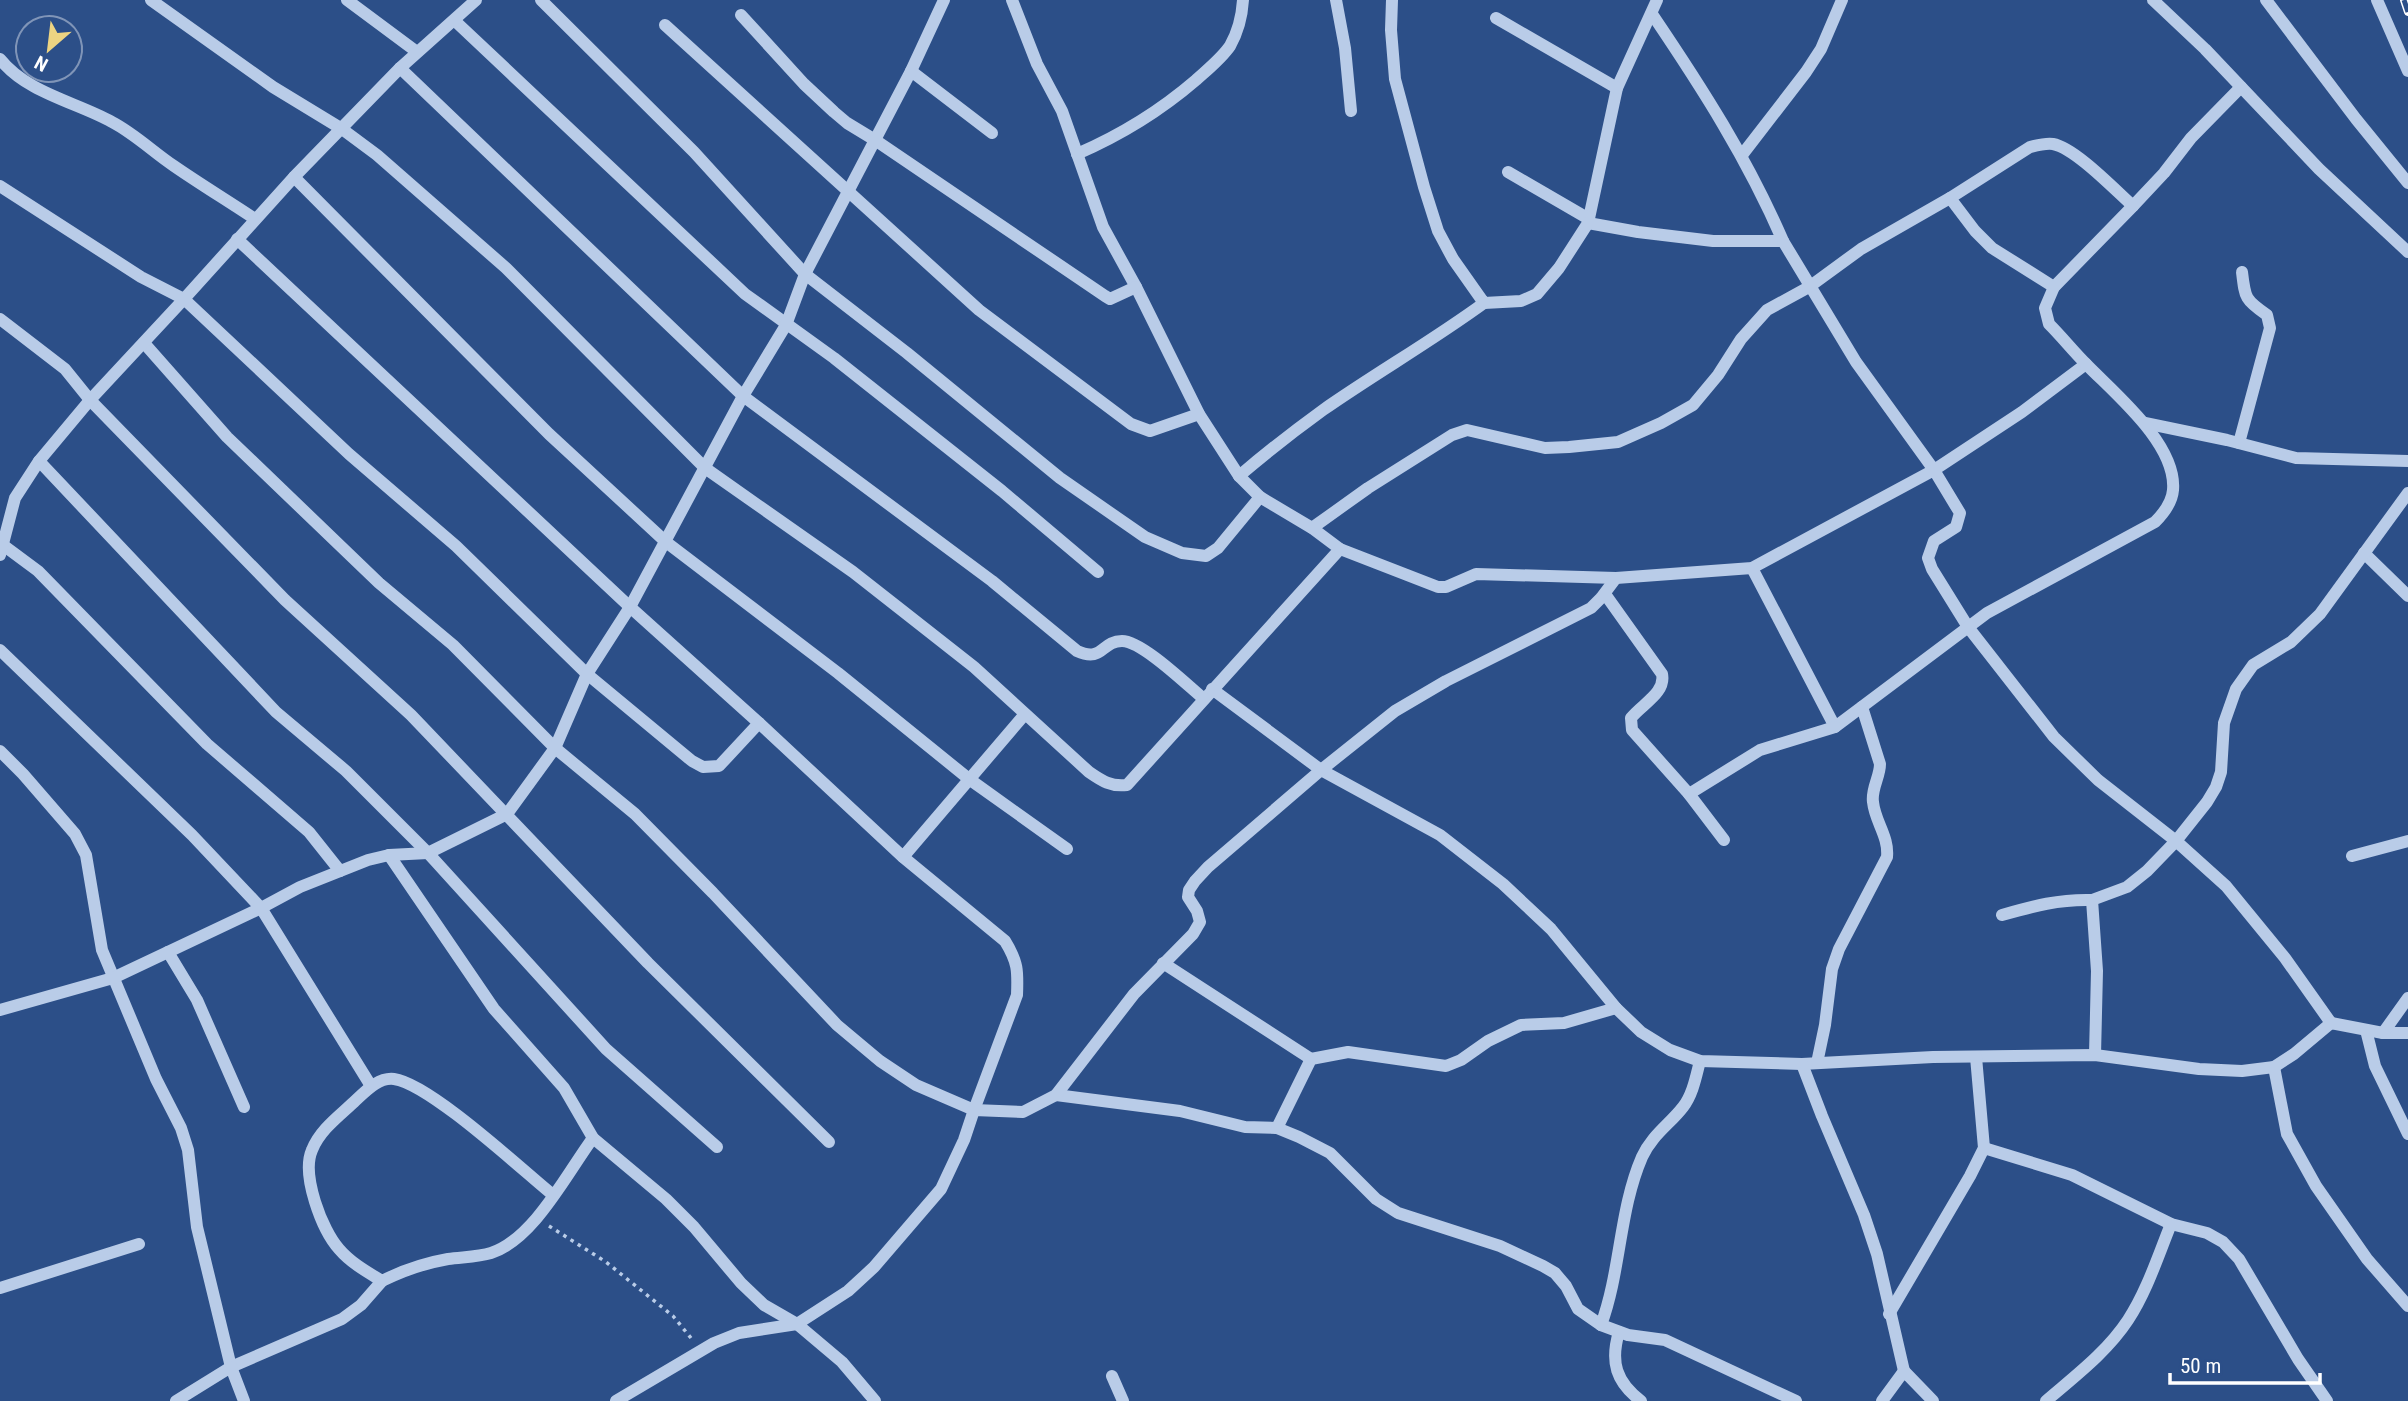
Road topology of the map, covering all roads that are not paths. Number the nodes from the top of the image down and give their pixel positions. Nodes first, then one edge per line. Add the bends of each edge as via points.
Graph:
1 (151, 0) edge
2 (347, 0) edge
3 (476, 0) edge
4 (541, 0) edge
5 (944, 0) edge
6 (1012, 0) edge
7 (1243, 0) edge
8 (1336, 0) edge
9 (1392, 0) edge
10 (1657, 0) edge
11 (1842, 0) edge
12 (2153, 0) edge
13 (2266, 0) edge
14 (2377, 0) edge
15 (1652, 13) junction
16 (741, 15) dead end
17 (1496, 18) dead end
18 (455, 21) junction
19 (665, 25) dead end
20 (417, 52) junction
21 (0, 59) edge
22 (400, 68) junction
23 (911, 71) junction
24 (2408, 71) edge
25 (2241, 87) junction
26 (1617, 88) junction
27 (1351, 111) dead end
28 (342, 129) junction
29 (992, 133) dead end
30 (875, 140) junction
31 (1077, 154) junction
32 (1742, 155) junction
33 (1508, 172) dead end
34 (294, 177) junction
35 (2408, 183) edge
36 (0, 186) edge
37 (849, 191) junction
38 (1950, 198) junction
39 (2133, 206) junction
40 (256, 219) junction
41 (1589, 221) junction
42 (237, 239) junction
43 (1783, 241) junction
44 (2408, 252) edge
45 (2242, 272) dead end
46 (805, 274) junction
47 (1136, 287) junction
48 (1809, 287) junction
49 (2054, 287) junction
50 (184, 299) junction
51 (1484, 303) junction
52 (0, 319) edge
53 (786, 325) junction
54 (144, 343) junction
55 (2086, 363) junction
56 (743, 396) junction
57 (90, 400) junction
58 (1199, 414) junction
59 (2145, 423) junction
60 (2239, 443) junction
61 (39, 461) junction
62 (2408, 461) edge
63 (705, 468) junction
64 (1934, 470) junction
65 (1239, 476) junction
66 (2408, 493) edge
67 (1260, 498) junction
68 (1312, 528) junction
69 (666, 542) junction
70 (1340, 549) junction
71 (2, 550) edge
72 (2364, 553) junction
73 (1752, 568) junction
74 (1098, 572) dead end
75 (1616, 578) junction
76 (1605, 594) junction
77 (2408, 596) edge
78 (630, 607) junction
79 (1968, 627) junction
80 (0, 650) edge
81 (587, 674) junction
82 (1208, 694) junction
83 (1862, 707) junction
84 (1025, 714) junction
85 (758, 723) junction
86 (1835, 727) junction
87 (555, 748) junction
88 (0, 751) edge
89 (1321, 770) junction
90 (969, 779) junction
91 (1689, 794) junction
92 (507, 814) junction
93 (1724, 840) dead end
94 (2176, 841) junction
95 (2408, 841) edge
96 (1067, 849) dead end
97 (428, 853) junction
98 (389, 855) junction
99 (2351, 856) dead end
100 (903, 857) junction
101 (340, 871) junction
102 (2092, 900) junction
103 (261, 908) junction
104 (2002, 915) dead end
105 (168, 952) junction
106 (1163, 963) junction
107 (113, 978) junction
108 (2408, 998) edge
109 (1616, 1008) junction
110 (0, 1010) edge
111 (2331, 1023) junction
112 (2366, 1030) junction
113 (2383, 1033) junction
114 (2408, 1033) edge
115 (2095, 1055) junction
116 (1976, 1057) junction
117 (1311, 1059) junction
118 (1700, 1061) junction
119 (1818, 1063) junction
120 (1802, 1064) junction
121 (2274, 1067) junction
122 (372, 1086) junction
123 (1056, 1095) junction
124 (244, 1107) dead end
125 (974, 1110) junction
126 (1277, 1128) junction
127 (2408, 1134) edge
128 (593, 1138) junction
129 (829, 1142) dead end
130 (717, 1147) dead end
131 (1984, 1148) junction
132 (553, 1195) junction
133 (2171, 1224) junction
134 (139, 1244) dead end
135 (382, 1281) junction
136 (0, 1287) edge
137 (2408, 1306) edge
138 (1889, 1314) junction
139 (797, 1324) junction
140 (1601, 1325) junction
141 (1619, 1332) junction
142 (231, 1367) junction
143 (1904, 1371) junction
144 (1112, 1376) dead end
145 (176, 1401) edge
146 (244, 1401) edge
147 (615, 1401) edge
148 (876, 1401) edge
149 (1122, 1401) edge
150 (1641, 1401) edge
151 (1796, 1401) edge
152 (1882, 1401) edge
153 (1933, 1401) edge
154 (2046, 1401) edge
155 (2327, 1401) edge

1 - 28 street via 273,87
2 - 20 street
3 - 18 street
4 - 46 street via 694,152
5 - 23 street
6 - 31 street
7 - 31 street via 1237,31 1216,62 1161,108
8 - 27 street
9 - 51 street via 1395,79 1423,187 1438,231
10 - 15 street
11 - 32 street via 1821,49
12 - 25 street
13 - 35 street
14 - 24 street
15 - 26 street
15 - 32 street
16 - 30 street via 834,112
17 - 26 street
18 - 20 street
18 - 53 street via 745,294
19 - 37 street
20 - 22 street
21 - 40 street via 41,89 142,140
22 - 28 street
22 - 56 street
23 - 29 street
23 - 30 street
25 - 39 street
25 - 44 street via 2319,169
26 - 41 street
28 - 34 street
28 - 63 street via 506,268
30 - 37 street
30 - 47 street via 1110,299
31 - 47 street via 1103,227
32 - 43 street
33 - 41 street
34 - 40 street
34 - 69 street via 550,434
36 - 50 street via 141,277
37 - 46 street
37 - 58 street via 979,310 1131,424 1150,431
38 - 39 street via 2030,147 2043,144 2074,154
38 - 48 street via 1861,249
38 - 49 street via 1992,248
39 - 49 street
40 - 42 street
41 - 43 street via 1713,241
41 - 51 street via 1536,295 1521,301
42 - 50 street
42 - 78 street
43 - 48 street
45 - 60 street via 2245,295 2267,315 2270,328
46 - 53 street
46 - 67 street via 1060,478 1145,537 1182,553 1206,556
47 - 58 street
48 - 64 street
48 - 68 street via 1768,310 1693,405 1661,423 1618,442 1545,448 1467,430 1368,488
49 - 55 street via 2045,308 2049,324
50 - 54 street
50 - 81 street via 349,454 456,545
51 - 65 street via 1325,409
52 - 57 street via 65,369
53 - 56 street
53 - 74 street via 1002,491
54 - 57 street
54 - 87 street via 227,437 379,583 453,645
55 - 59 street
55 - 64 street
56 - 63 street
56 - 82 street via 992,581 1077,651 1093,656 1115,642 1128,642
57 - 61 street
57 - 92 street via 285,600 411,715
58 - 65 street
59 - 60 street
59 - 79 street via 2171,474 2173,490 2167,510 2155,522
60 - 62 street via 2296,458
61 - 71 street via 15,498
61 - 97 street via 276,712 346,771
63 - 69 street
63 - 84 street via 863,580 974,667
64 - 73 street
64 - 79 street via 1957,505 1960,521 1934,541 1928,558
65 - 67 street
66 - 72 street
67 - 68 street
68 - 70 street
69 - 78 street
69 - 90 street
70 - 75 street via 1438,587 1476,575
70 - 82 street
71 - 101 street via 47,579 207,744 309,832
72 - 77 street
72 - 94 street via 2304,632 2253,665 2235,689 2224,723 2216,787
73 - 75 street
73 - 86 street
75 - 76 street
76 - 89 street via 1580,615 1395,711
76 - 91 street via 1662,674 1662,687 1631,718 1632,730
78 - 81 street
78 - 85 street
79 - 83 street
79 - 94 street via 2054,737 2098,780
80 - 103 street
81 - 85 street via 704,767 719,766
81 - 87 street
82 - 84 street via 1127,785 1115,786 1089,772
82 - 89 street
83 - 86 street
83 - 119 street via 1880,764 1872,798 1888,845 1887,857 1832,969
84 - 90 street
85 - 100 street
86 - 91 street via 1759,750
87 - 92 street
87 - 125 street via 635,814 837,1025 916,1085
88 - 107 street via 75,834 86,855 102,950
89 - 106 street via 1195,881 1188,897 1200,918 1199,927
89 - 109 street via 1440,835 1503,884 1551,929
90 - 96 street
90 - 100 street
91 - 93 street
92 - 97 street
92 - 129 street via 648,963
94 - 102 street via 2127,887
94 - 111 street via 2226,886
95 - 99 street
97 - 98 street
97 - 130 street via 606,1049
98 - 101 street
98 - 128 street via 494,1009 564,1088
100 - 125 street via 1005,941 1015,957 1017,995
101 - 103 street
102 - 104 street via 2044,903
102 - 115 street via 2098,971
103 - 105 street
103 - 122 street
105 - 107 street
105 - 124 street via 197,1000
106 - 117 street
106 - 123 street
107 - 110 street
107 - 142 street via 188,1150 197,1227
108 - 113 street
109 - 117 street via 1564,1023 1521,1025 1446,1066 1348,1052
109 - 118 street via 1641,1032
111 - 112 street
111 - 121 street
112 - 113 street
112 - 127 street via 2375,1066
113 - 114 street
115 - 116 street
115 - 121 street via 2199,1069
116 - 119 street
116 - 131 street
117 - 126 street
118 - 120 street
118 - 140 street via 1682,1109 1659,1131 1643,1156
119 - 120 street
120 - 138 street via 1864,1215
121 - 137 street via 2287,1134 2316,1186 2367,1259
122 - 132 street via 392,1079 428,1095
122 - 135 street via 324,1130 308,1165 321,1220 338,1249
123 - 125 street via 1023,1112
123 - 126 street via 1180,1111 1245,1127
125 - 139 street via 941,1189 912,1225 848,1291
126 - 140 street via 1329,1153 1376,1199 1398,1213 1500,1246 1555,1273 1578,1309
128 - 132 street
128 - 139 street via 666,1199 764,1305
131 - 133 street via 2072,1175
131 - 138 street
132 - 135 street via 519,1237 505,1247 406,1269
133 - 154 street via 2128,1320 2100,1354
133 - 155 street via 2207,1233 2239,1259
134 - 136 street
135 - 142 street via 342,1319
138 - 143 street
139 - 147 street via 739,1333
139 - 148 street via 842,1362
140 - 141 street
141 - 150 street via 1617,1374
141 - 151 street via 1665,1340
142 - 145 street
142 - 146 street
143 - 152 street
143 - 153 street
144 - 149 street

